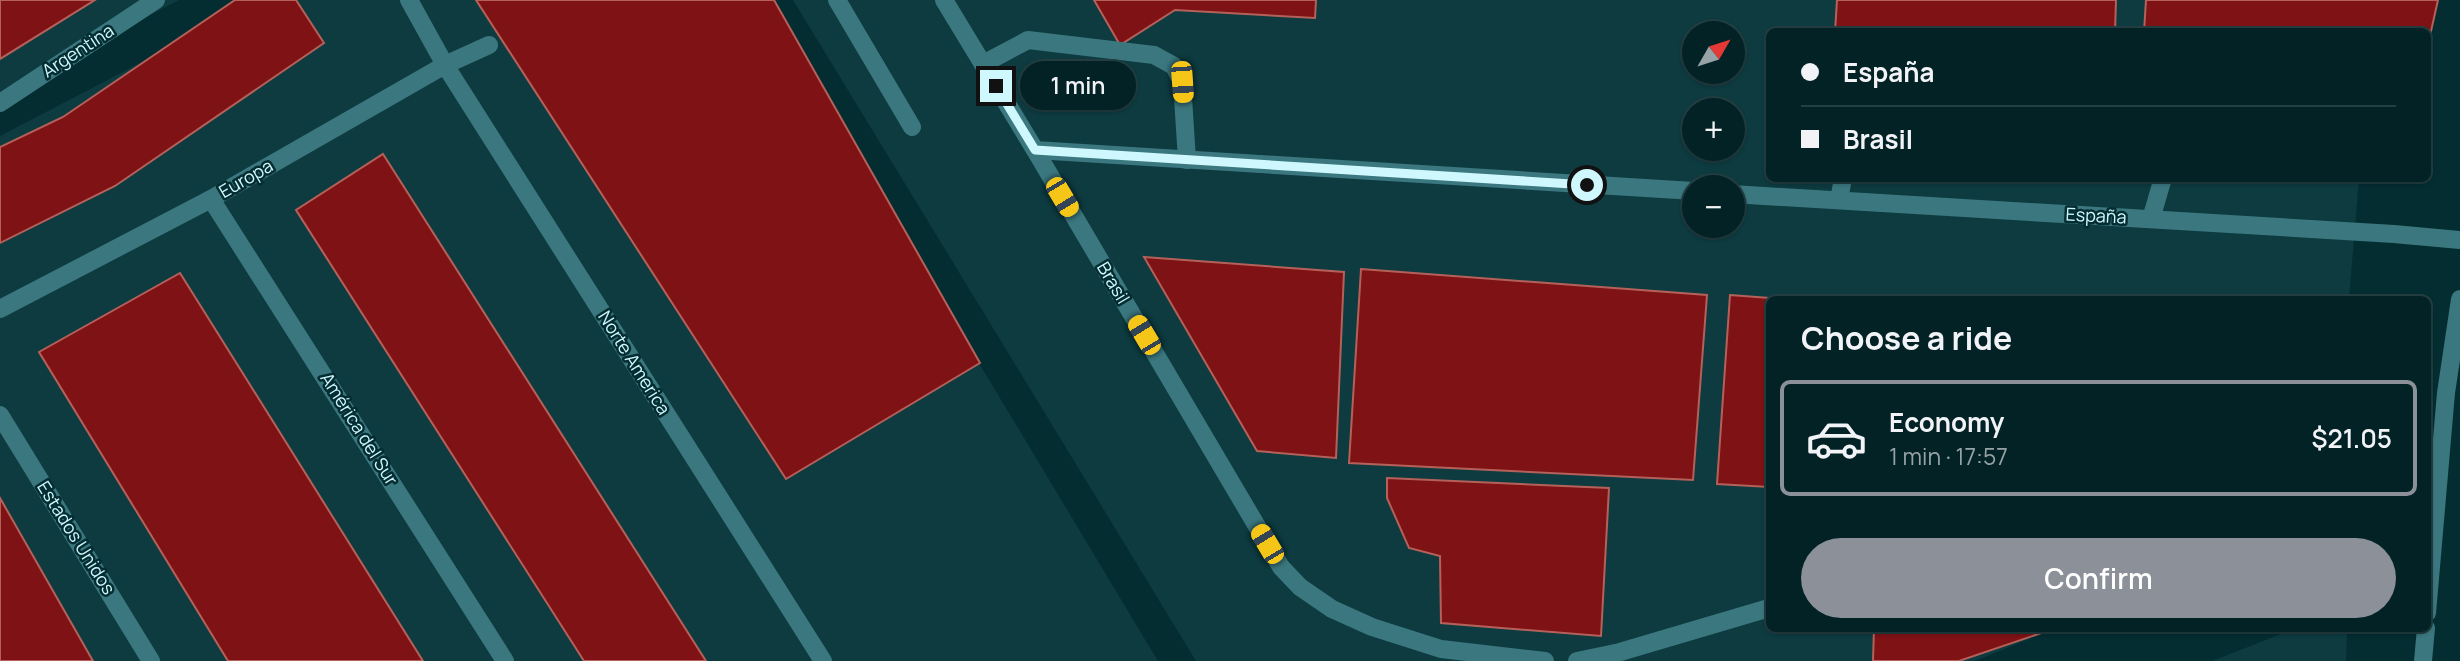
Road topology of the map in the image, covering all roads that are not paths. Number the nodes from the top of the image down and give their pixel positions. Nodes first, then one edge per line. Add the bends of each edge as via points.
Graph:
1 (156, 0) edge
2 (409, 0) edge
3 (837, 0) edge
4 (944, 0) edge
5 (489, 45) dead end
6 (983, 64) junction
7 (445, 65) junction
8 (0, 103) edge
9 (912, 127) dead end
10 (1035, 150) junction
11 (1187, 160) junction
12 (1842, 182) edge
13 (2163, 182) edge
14 (1682, 190) edge
15 (1745, 195) edge
16 (211, 199) junction
17 (1839, 200) junction
18 (2151, 219) junction
19 (2460, 240) edge
20 (2460, 299) edge
21 (0, 309) edge
22 (0, 415) edge
23 (2431, 567) edge
24 (1766, 609) edge
25 (2426, 632) edge
26 (152, 661) edge
27 (505, 661) edge
28 (823, 661) edge
29 (1545, 661) edge
30 (1577, 661) edge
31 (2423, 661) edge

1 - 8 street, Argentina
2 - 7 street
3 - 9 street
4 - 6 street, Brasil
5 - 7 street, Europa
6 - 10 street, Brasil
6 - 11 street via 1028,40 1154,55 1174,66 1182,82
7 - 16 street, Europa
7 - 28 street, Norte America
10 - 11 street
10 - 29 street, Brasil via 1281,567 1300,587 1332,609 1372,627 1441,649
11 - 14 street
12 - 17 street
13 - 18 street
15 - 17 street, España
16 - 21 street, Europa
16 - 27 street, América del Sur
17 - 18 street, España
18 - 19 street, España
20 - 23 street via 2446,393
22 - 26 street, Estados Unidos
24 - 30 street
25 - 31 street

